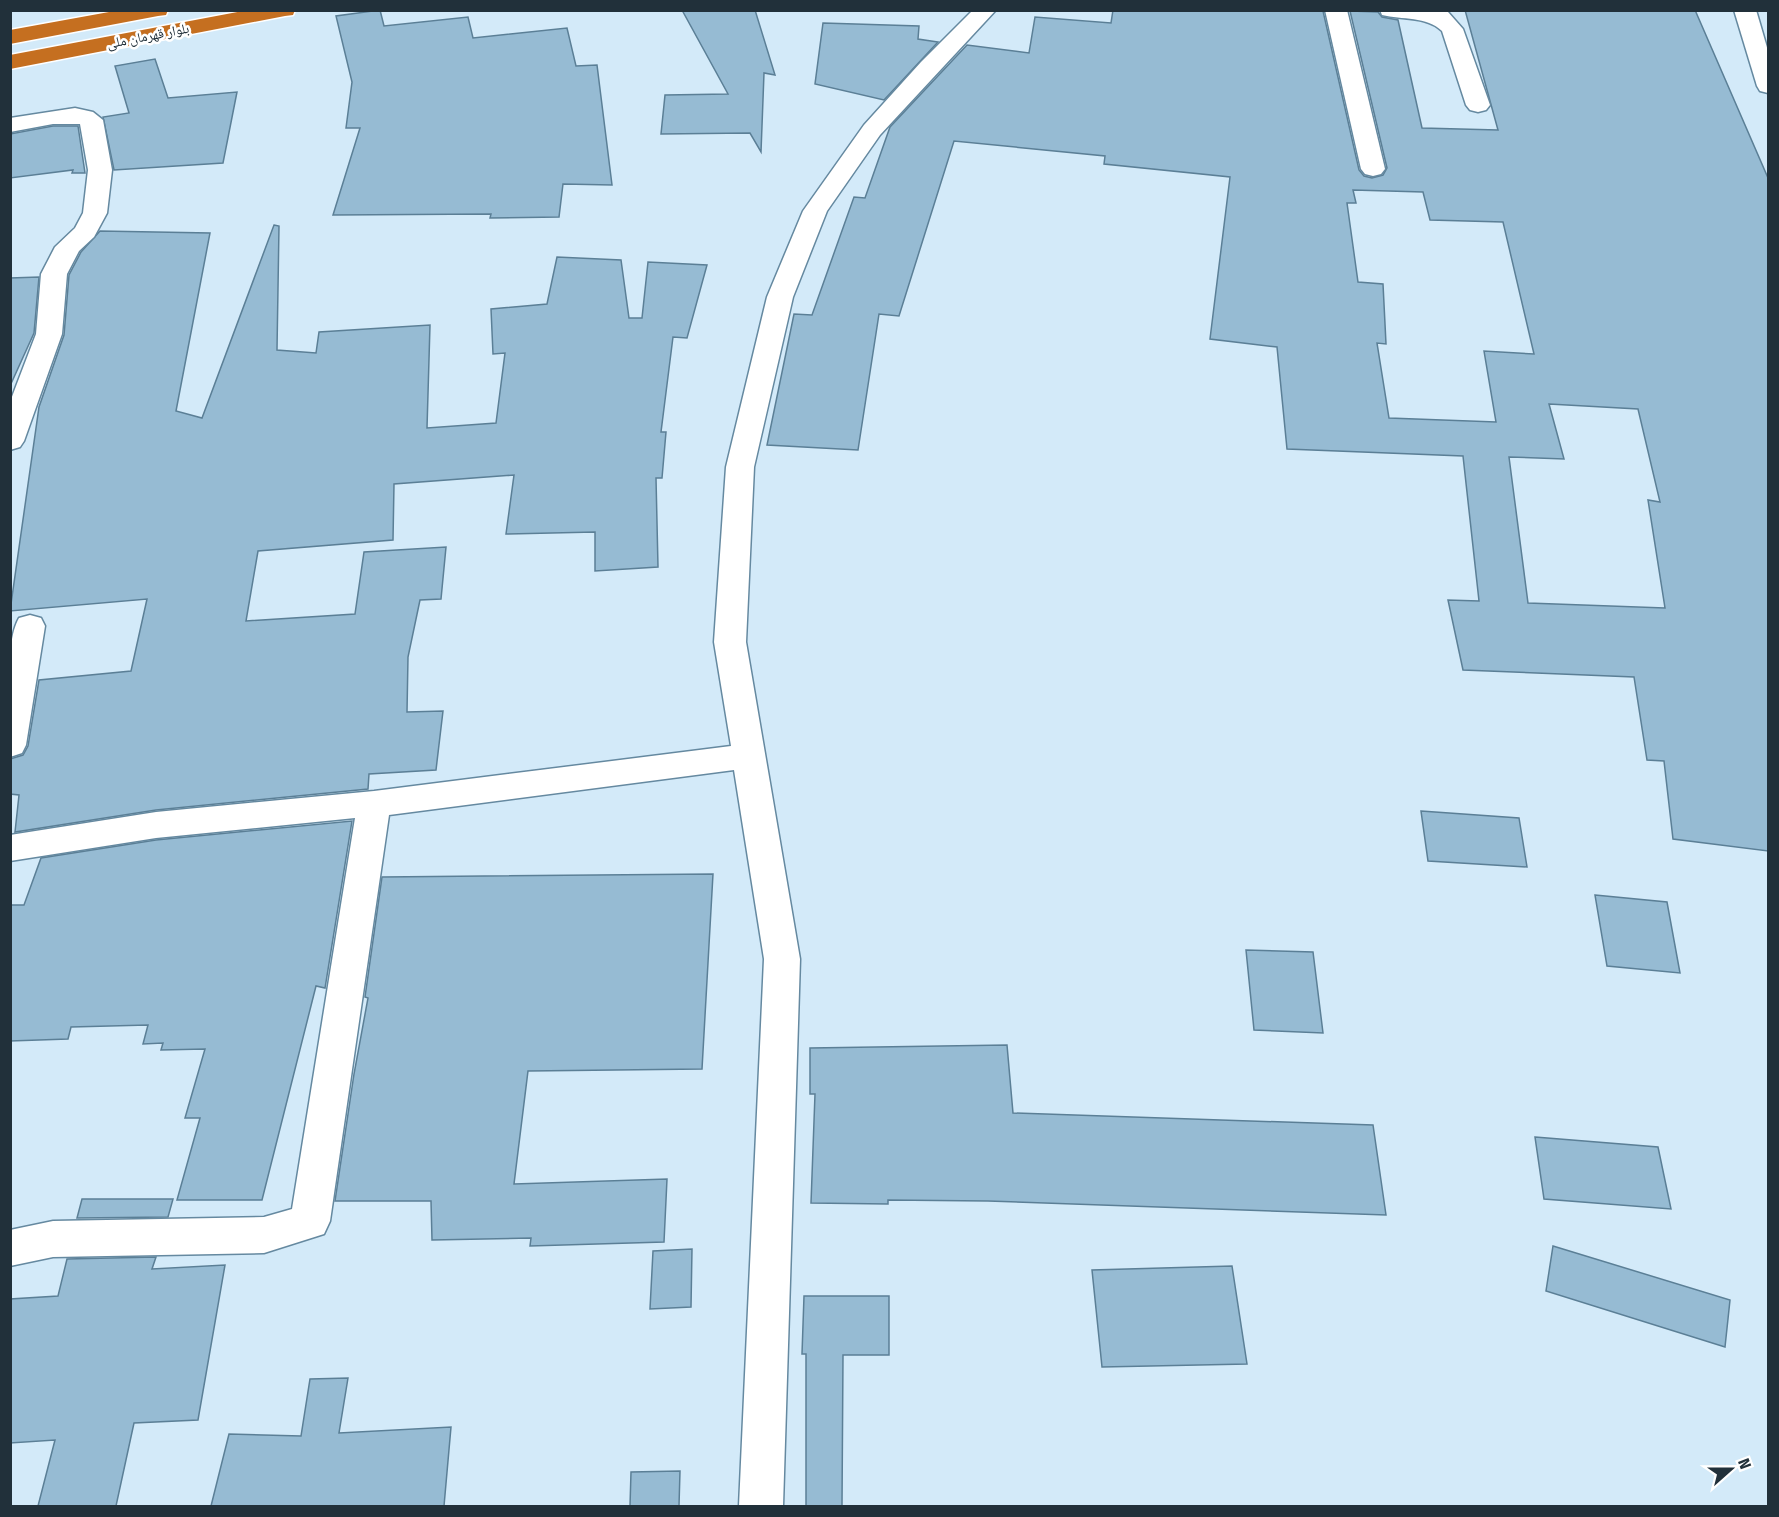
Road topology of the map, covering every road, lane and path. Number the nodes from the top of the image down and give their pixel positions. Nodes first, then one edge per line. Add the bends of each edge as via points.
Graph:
1 (158, 10) edge
2 (285, 10) edge
3 (986, 10) edge
4 (1336, 10) edge
5 (1390, 10) edge
6 (1745, 10) edge
7 (10, 38) edge
8 (10, 62) edge
9 (1768, 86) edge
10 (1478, 105) dead end
11 (10, 125) edge
12 (1373, 169) dead end
13 (10, 441) edge
14 (30, 626) dead end
15 (10, 745) edge
16 (750, 756) junction
17 (374, 804) junction
18 (10, 848) edge
19 (10, 1248) edge
20 (761, 1506) edge

1 - 7 highway, بلوار قهرمان ملی
2 - 8 highway, بلوار قهرمان ملی
3 - 16 street via 872,130 815,211 780,297 740,466 730,642
4 - 12 street
5 - 10 street via 1440,17 1452,29
6 - 9 street
11 - 13 street via 85,115 91,120 100,170 95,213 85,232 68,247 54,274 49,334
14 - 15 street
16 - 17 street
16 - 20 street via 782,959
17 - 18 street via 156,825
17 - 19 street via 310,1221 264,1235 53,1239

